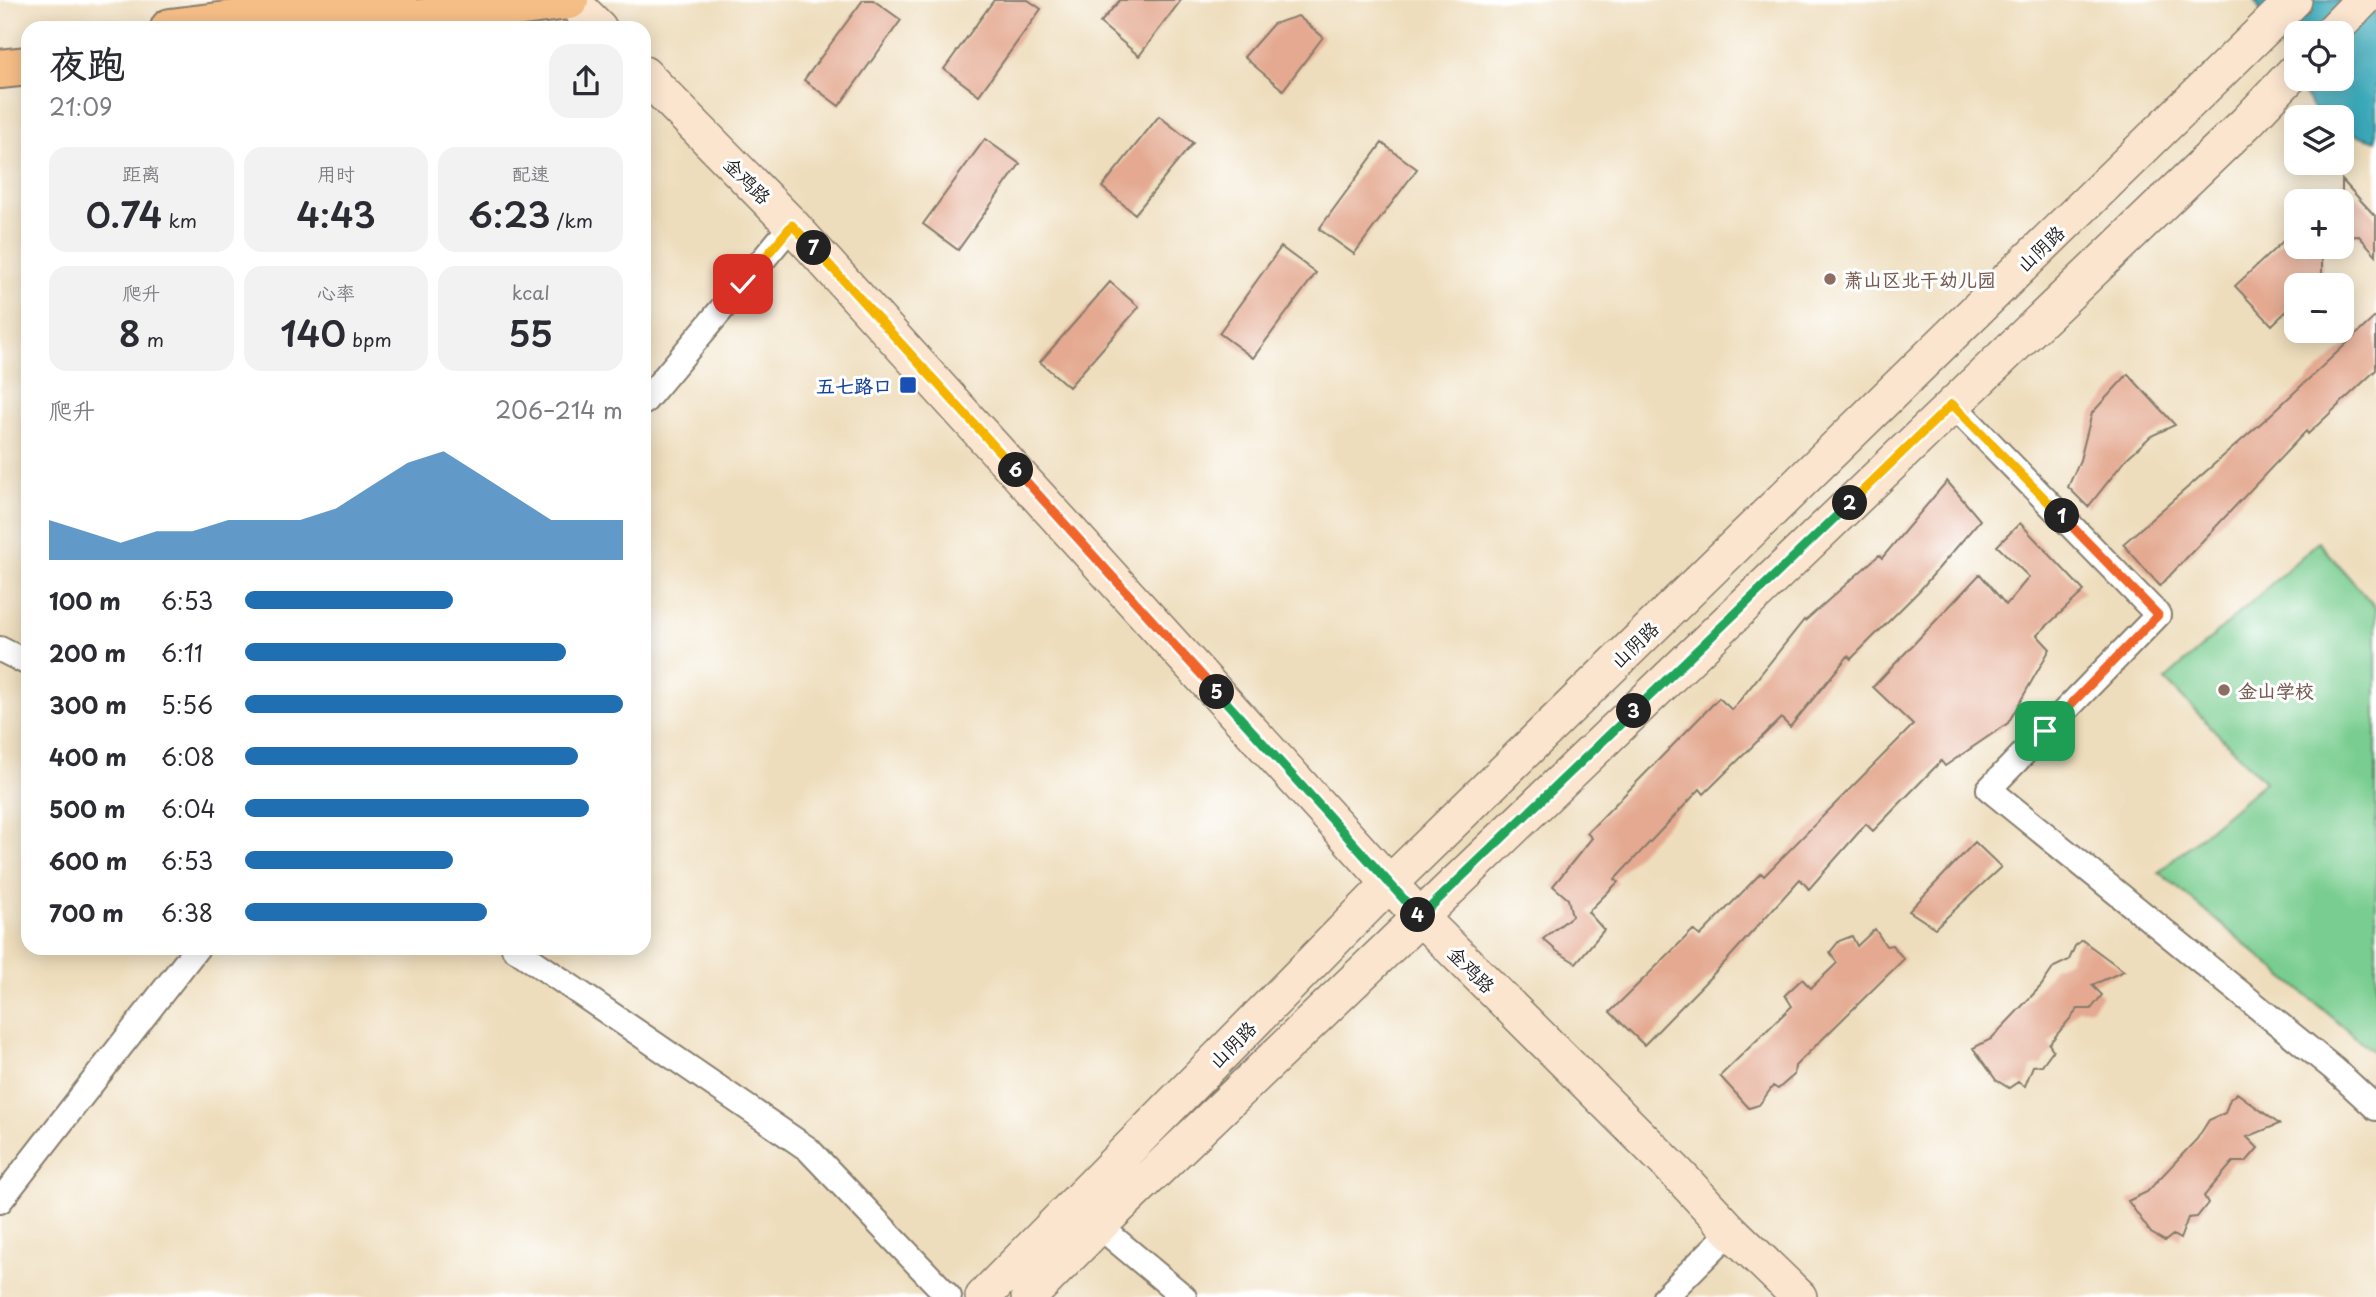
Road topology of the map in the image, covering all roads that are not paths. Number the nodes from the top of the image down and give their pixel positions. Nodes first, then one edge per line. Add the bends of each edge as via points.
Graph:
1 (397, 0) edge
2 (570, 0) edge
3 (2294, 0) edge
4 (2363, 0) edge
5 (227, 21) edge
6 (404, 21) edge
7 (592, 21) edge
8 (2343, 21) edge
9 (21, 44) edge
10 (0, 46) edge
11 (21, 67) edge
12 (0, 69) edge
13 (651, 81) edge
14 (2284, 82) edge
15 (792, 225) junction
16 (651, 394) edge
17 (1952, 404) junction
18 (0, 649) edge
19 (21, 660) edge
20 (1390, 883) junction
21 (1420, 917) junction
22 (192, 955) edge
23 (524, 955) edge
24 (2376, 1108) edge
25 (0, 1201) edge
26 (1099, 1226) junction
27 (1731, 1231) junction
28 (949, 1297) edge
29 (983, 1297) edge
30 (1028, 1297) edge
31 (1184, 1297) edge
32 (1665, 1297) edge
33 (1800, 1297) edge

1 - 5 main road
2 - 6 main road
2 - 7 main road
3 - 20 main road, 山阴路
4 - 8 main road
9 - 10 main road
11 - 12 main road
13 - 15 main road, 金鸡路
14 - 17 main road, 山阴路
15 - 16 street
15 - 20 main road, 金鸡路
17 - 21 main road, 山阴路
17 - 24 street via 2158,615 1989,789
18 - 19 street
20 - 21 main road, 金鸡路
20 - 29 main road, 山阴路
21 - 26 main road, 山阴路
21 - 27 main road, 金鸡路
22 - 25 street
23 - 28 street via 808,1149
26 - 30 main road, 山阴路
26 - 31 street
27 - 32 street
27 - 33 main road, 金鸡路

